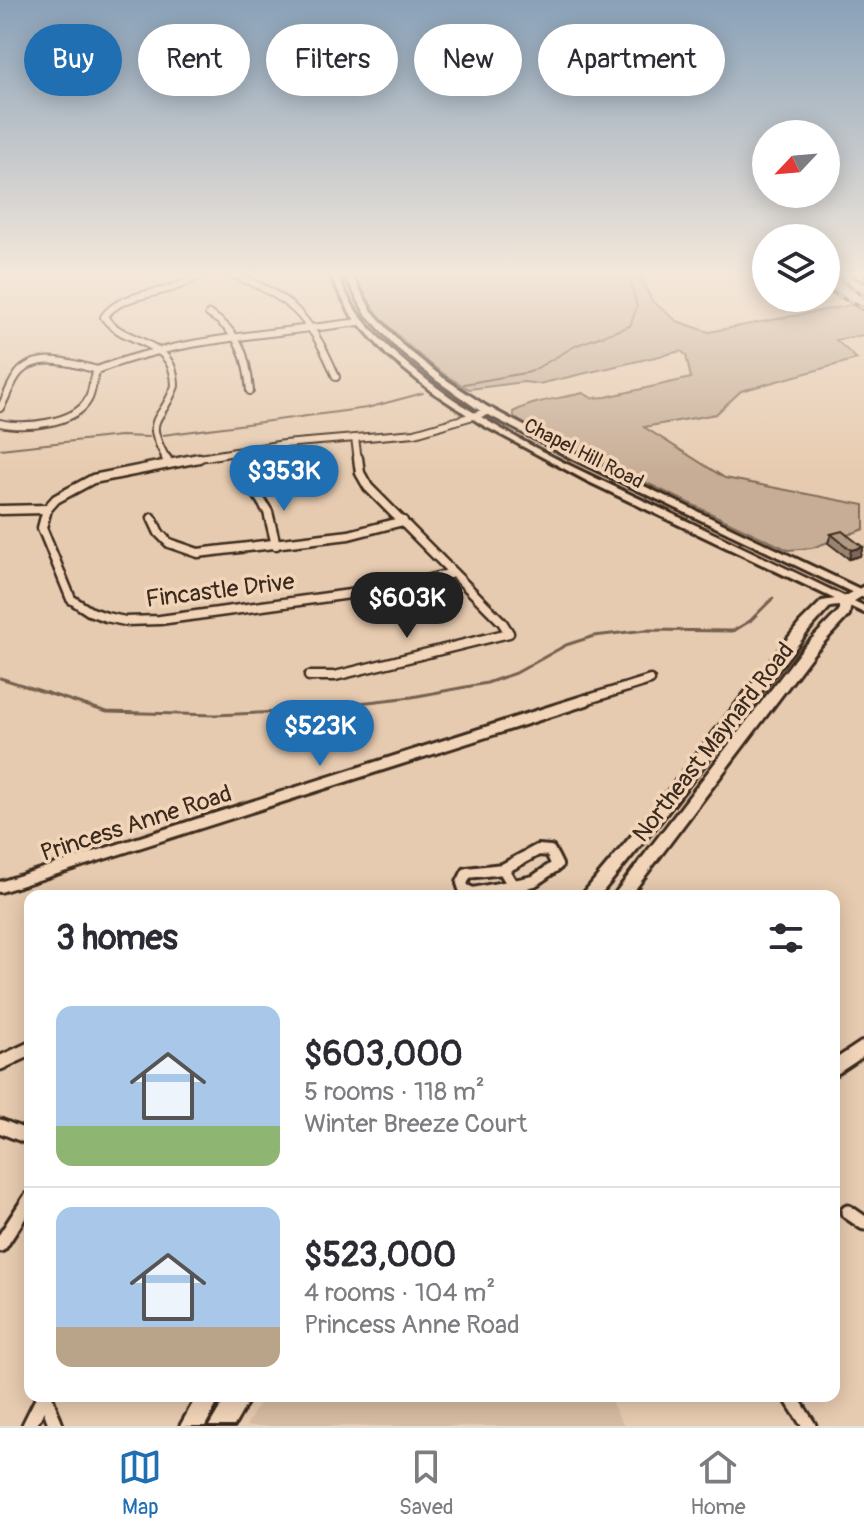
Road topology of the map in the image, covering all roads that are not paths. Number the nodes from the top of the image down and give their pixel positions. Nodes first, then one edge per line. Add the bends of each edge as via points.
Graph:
1 (142, 339) edge
2 (231, 339) edge
3 (240, 339) edge
4 (317, 339) edge
5 (376, 339) edge
6 (393, 339) edge
7 (162, 352) junction
8 (97, 370) junction
9 (336, 377) dead end
10 (250, 391) dead end
11 (0, 408) edge
12 (490, 411) junction
13 (474, 415) junction
14 (0, 423) edge
15 (355, 438) junction
16 (169, 463) junction
17 (258, 496) dead end
18 (47, 509) junction
19 (0, 510) edge
20 (152, 518) dead end
21 (403, 521) junction
22 (276, 545) junction
23 (453, 573) junction
24 (863, 592) edge
25 (845, 601) junction
26 (864, 610) edge
27 (309, 676) dead end
28 (650, 680) dead end
29 (503, 869) junction
30 (512, 884) junction
31 (0, 887) edge
32 (465, 890) edge
33 (493, 890) edge
34 (522, 890) edge
35 (594, 890) edge
36 (626, 890) edge
37 (864, 1048) edge
38 (24, 1052) edge
39 (0, 1063) edge
40 (840, 1064) edge
41 (0, 1126) edge
42 (24, 1136) edge
43 (24, 1208) edge
44 (848, 1212) dead end
45 (864, 1223) edge
46 (0, 1245) edge
47 (41, 1402) edge
48 (45, 1402) edge
49 (206, 1402) edge
50 (236, 1402) edge
51 (794, 1402) edge
52 (29, 1426) edge
53 (56, 1426) edge
54 (192, 1426) edge
55 (221, 1426) edge
56 (809, 1426) edge

1 - 7 street
2 - 7 street
3 - 10 street
4 - 9 street
5 - 13 main road, Chapel Hill Road via 413,374
6 - 12 main road, Chapel Hill Road
7 - 8 street
7 - 16 street via 176,386 154,429
8 - 11 street via 64,361 30,365 16,375
8 - 14 street via 88,400 75,411 32,426
12 - 13 street
12 - 24 main road, Chapel Hill Road via 559,449
13 - 15 street via 415,433
13 - 25 main road, Chapel Hill Road
15 - 16 street
15 - 21 street via 364,481
16 - 18 street via 93,479
17 - 22 street
18 - 19 street
18 - 23 street, Fincastle Drive via 44,539 66,592 89,611 125,621 394,588
20 - 22 street via 163,541 189,552
21 - 22 street
21 - 23 street
23 - 27 street via 509,633 335,676
24 - 25 main road, Northeast Maynard Road
25 - 26 main road, Chapel Hill Road
25 - 35 main road, Northeast Maynard Road via 826,604 805,626
25 - 36 main road, Northeast Maynard Road via 845,612 808,651
28 - 31 street, Princess Anne Road
29 - 30 street
29 - 30 street via 538,850 555,856 555,869 535,882
29 - 32 street via 467,873
30 - 33 street
30 - 34 street
37 - 40 street
38 - 39 street
41 - 42 street
43 - 46 street
44 - 45 street
47 - 52 street
48 - 53 street
49 - 54 main road
50 - 55 main road
51 - 56 street

